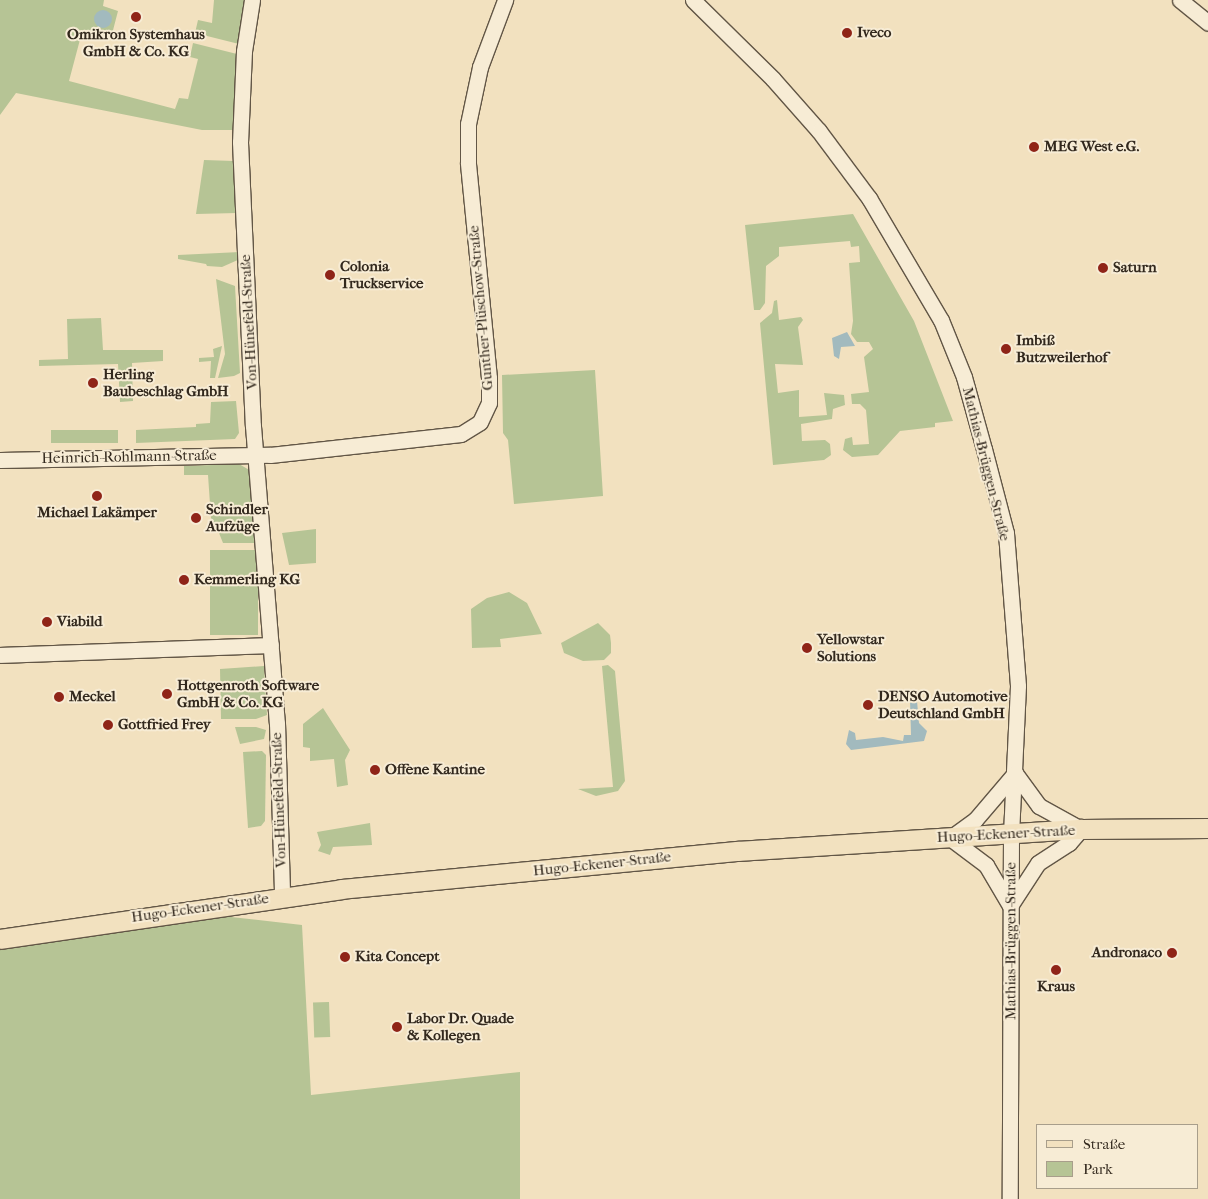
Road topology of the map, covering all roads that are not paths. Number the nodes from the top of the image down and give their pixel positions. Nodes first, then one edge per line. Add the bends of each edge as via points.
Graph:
1 (252, 0) edge
2 (505, 0) edge
3 (693, 0) edge
4 (1180, 0) edge
5 (1208, 22) edge
6 (257, 454) junction
7 (0, 460) edge
8 (271, 645) junction
9 (0, 655) edge
10 (1015, 773) junction
11 (1208, 828) edge
12 (1081, 830) junction
13 (1011, 833) junction
14 (950, 838) junction
15 (282, 896) junction
16 (1010, 906) junction
17 (0, 939) edge
18 (1010, 1199) edge

1 - 6 street, Von-Hünefeld-Straße via 244,51 240,142
2 - 6 street, Gunther-Plüschow-Straße via 480,67 468,124 468,162 489,378 487,413 471,430 461,434
3 - 10 street, Mathias-Brüggen-Straße via 773,79 850,170 903,251 941,320 964,377 1006,533 1018,686
4 - 5 street
6 - 7 street, Heinrich-Rohlmann-Straße
6 - 8 street, Von-Hünefeld-Straße
8 - 9 street
8 - 15 street, Von-Hünefeld-Straße
10 - 12 street via 1039,806
10 - 13 street, Mathias-Brüggen-Straße
10 - 14 street via 975,820
11 - 12 main road, Hugo-Eckener-Straße
12 - 13 main road, Hugo-Eckener-Straße
12 - 16 street via 1069,843 1038,863
13 - 14 main road, Hugo-Eckener-Straße
13 - 16 street, Mathias-Brüggen-Straße
14 - 15 main road, Hugo-Eckener-Straße via 737,851
14 - 16 street via 986,865
15 - 17 main road, Hugo-Eckener-Straße
16 - 18 street, Mathias-Brüggen-Straße

